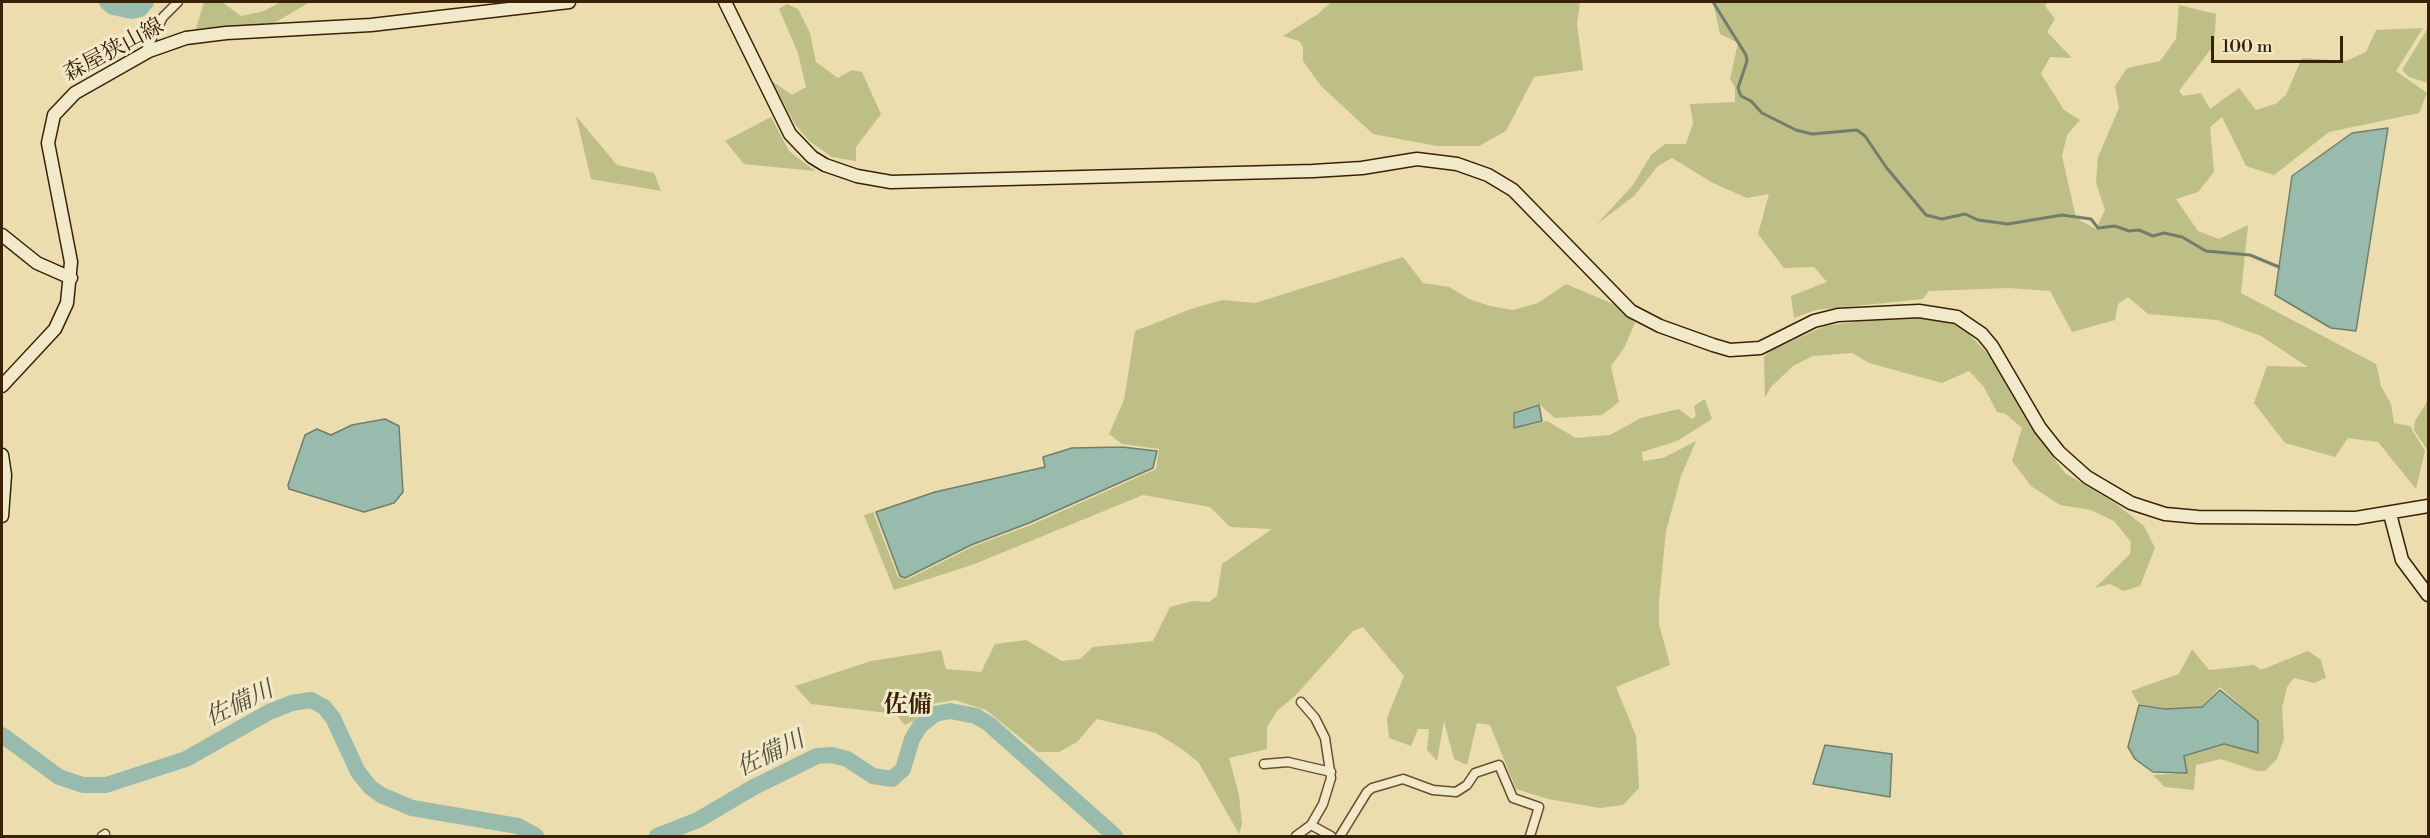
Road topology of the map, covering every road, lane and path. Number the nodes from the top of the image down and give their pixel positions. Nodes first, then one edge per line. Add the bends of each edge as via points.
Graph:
1 (178, 2) edge
2 (569, 2) edge
3 (725, 2) edge
4 (144, 54) junction
5 (2, 235) edge
6 (71, 278) junction
7 (2, 386) edge
8 (2, 455) edge
9 (2428, 506) edge
10 (2390, 514) junction
11 (2, 516) edge
12 (2428, 595) edge
13 (1301, 702) dead end
14 (1264, 764) dead end
15 (1330, 772) junction
16 (1311, 825) junction
17 (1296, 837) edge
18 (1331, 837) edge
19 (1340, 837) edge
20 (1530, 837) edge

1 - 4 street via 163,17
2 - 4 street, 森屋狭山線 via 371,25 202,35
3 - 10 street via 790,134 818,161 857,176 891,182 1313,171 1417,159 1457,164 1488,175 1519,195 1631,311 1713,345 1730,350 1760,348 1814,321 1838,315 1918,310 1957,317 1992,346 2040,428 2060,452 2087,477 2131,503 2198,517 2356,518
4 - 6 street, 森屋狭山線 via 68,98 51,122 48,151 69,250
5 - 6 street via 37,262
6 - 7 street, 森屋狭山線 via 60,321
8 - 11 street via 6,476
9 - 10 street
10 - 12 street via 2402,560
13 - 15 street via 1315,718 1324,738
14 - 15 street via 1288,762
15 - 16 street via 1323,804
16 - 17 street
16 - 18 street
19 - 20 street via 1372,788 1403,779 1433,790 1456,792 1475,773 1499,765 1513,798 1539,807

